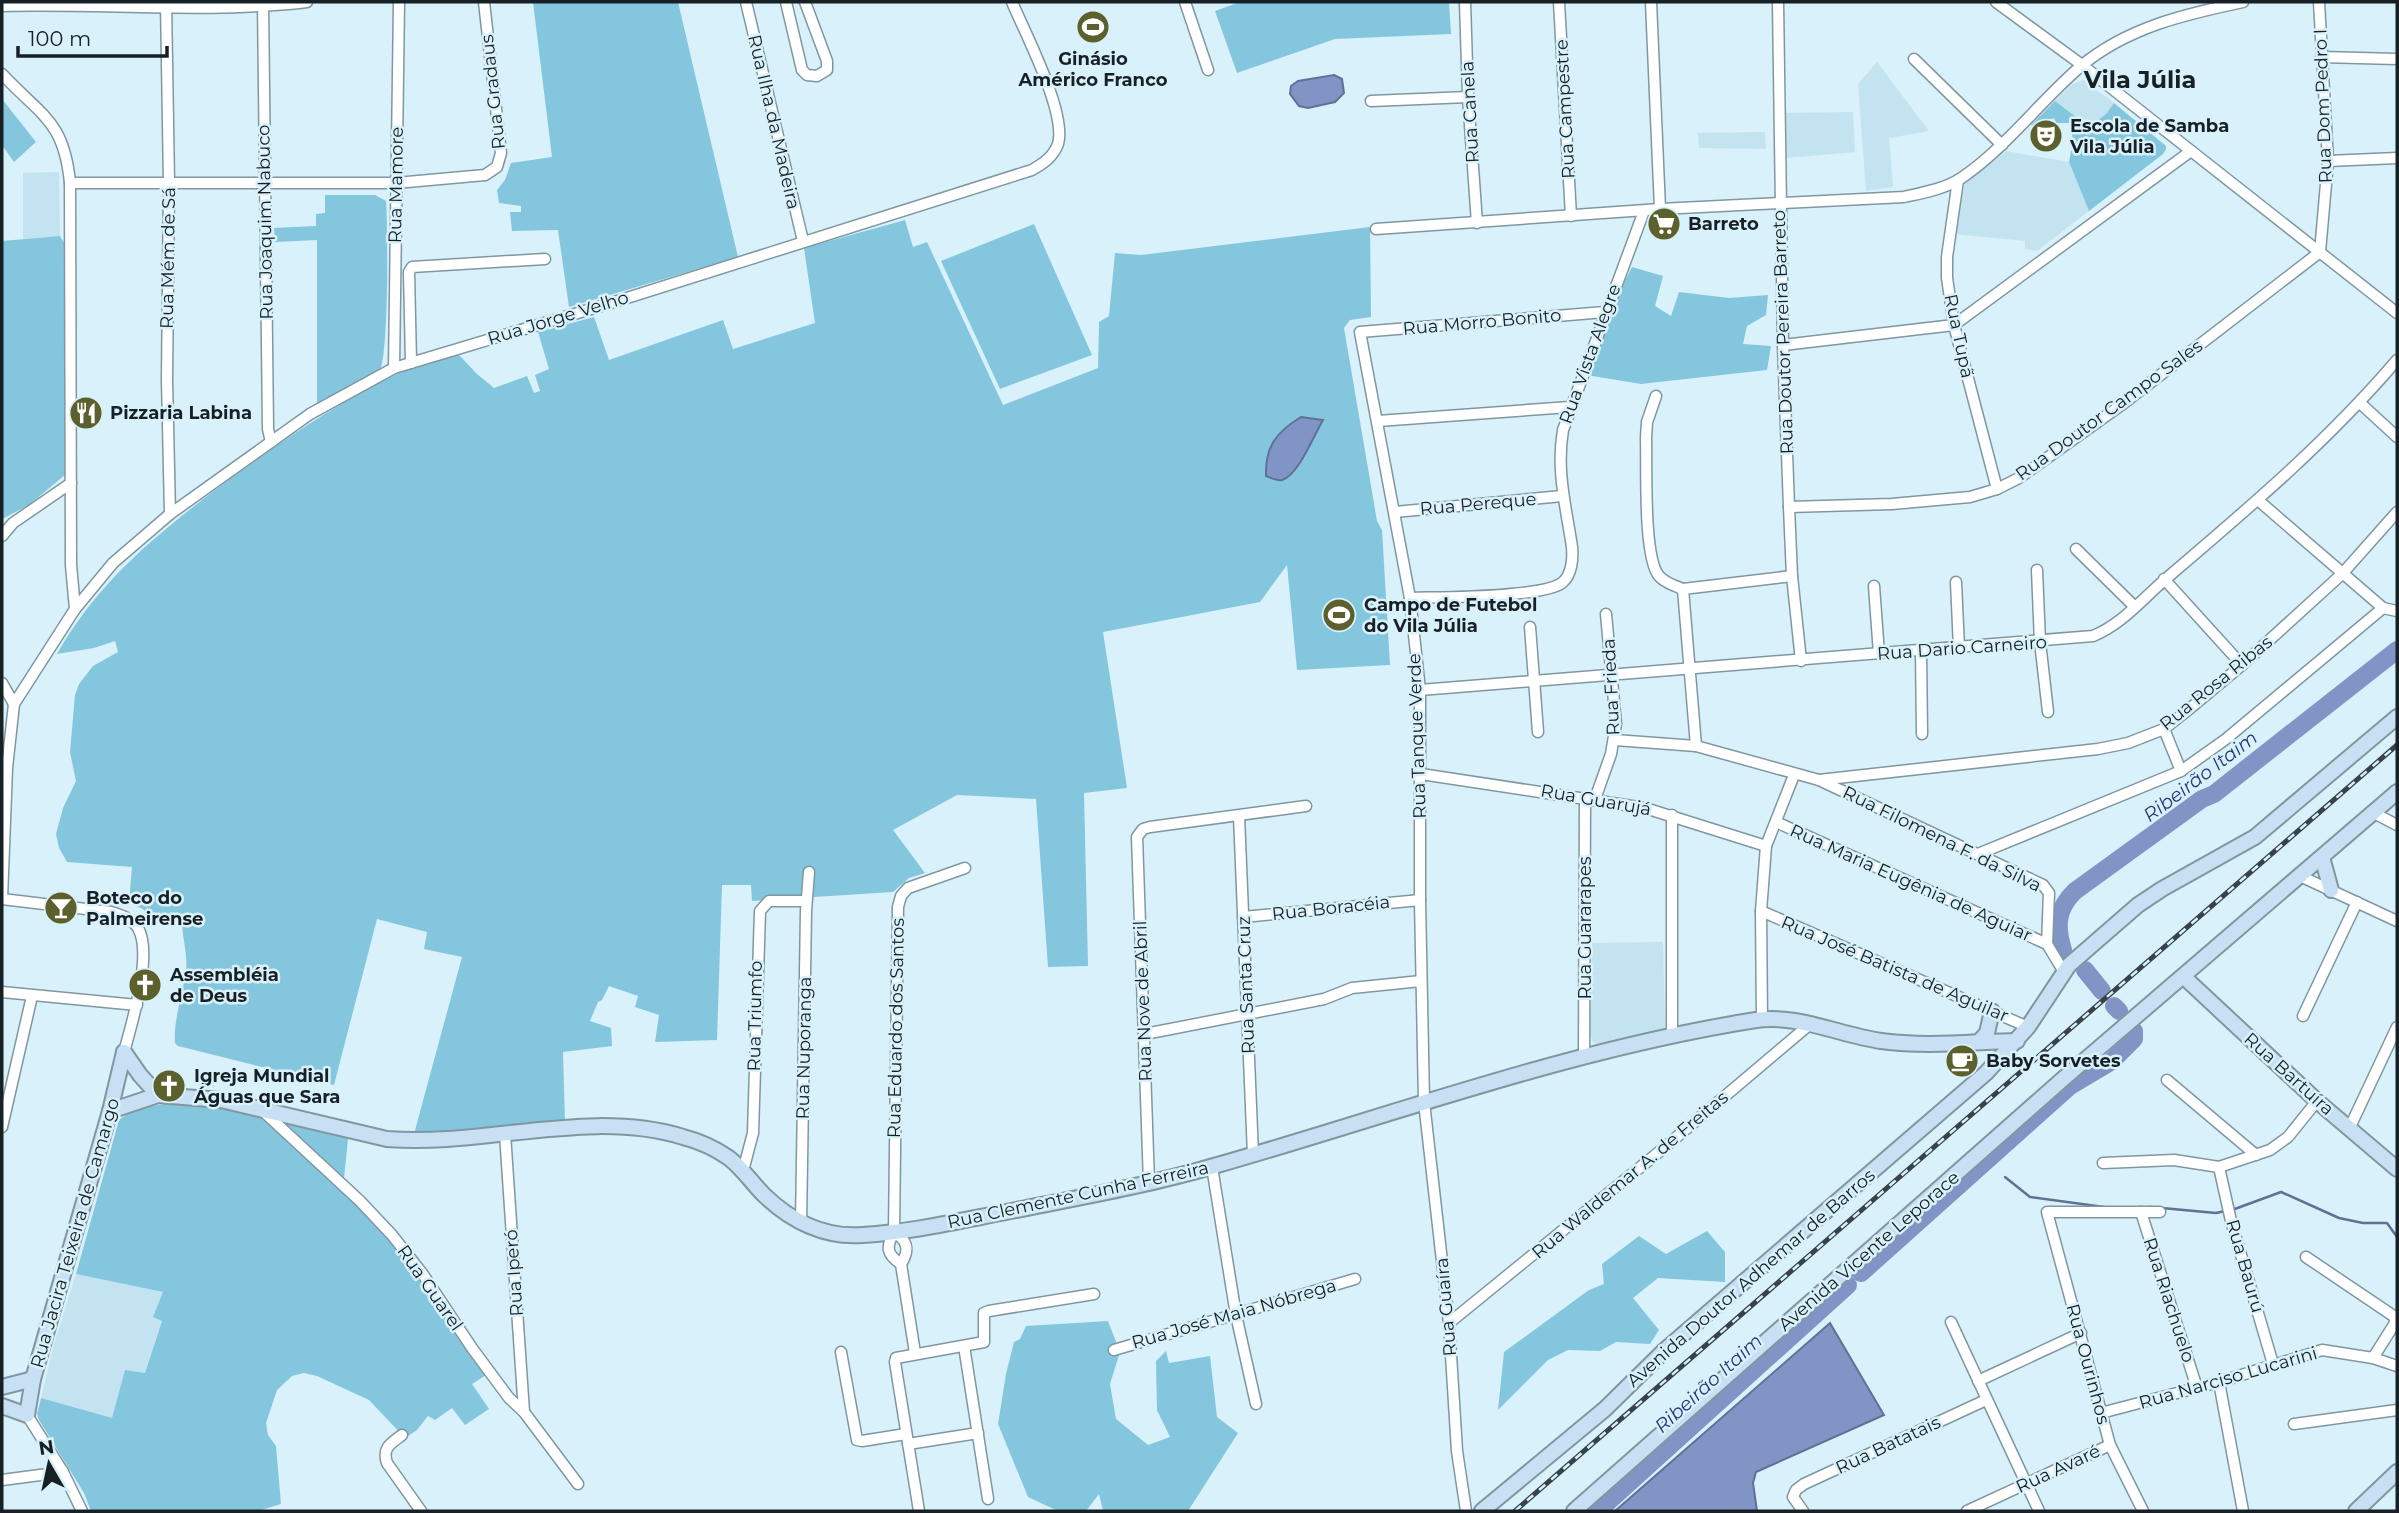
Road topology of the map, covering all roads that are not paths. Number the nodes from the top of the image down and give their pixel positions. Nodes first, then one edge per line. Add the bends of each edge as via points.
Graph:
1 (307, 2) edge
2 (399, 2) edge
3 (484, 2) edge
4 (746, 2) edge
5 (786, 2) edge
6 (804, 2) edge
7 (1012, 2) edge
8 (1185, 2) edge
9 (1465, 2) edge
10 (1559, 2) edge
11 (1651, 2) edge
12 (1778, 2) edge
13 (1996, 2) edge
14 (2244, 2) edge
15 (2319, 2) edge
16 (71, 3) edge
17 (166, 4) edge
18 (263, 4) edge
19 (2, 6) edge
20 (2321, 57) junction
21 (1914, 59) dead end
22 (2397, 59) edge
23 (2082, 65) junction
24 (1208, 70) dead end
25 (2, 74) edge
26 (1468, 97) junction
27 (1371, 102) dead end
28 (2002, 145) junction
29 (2191, 151) junction
30 (2397, 158) edge
31 (2329, 160) junction
32 (1958, 180) junction
33 (70, 183) junction
34 (169, 184) junction
35 (264, 184) junction
36 (396, 184) junction
37 (1780, 205) junction
38 (1660, 209) junction
39 (1644, 211) junction
40 (1572, 216) junction
41 (1478, 223) junction
42 (1376, 229) dead end
43 (803, 241) junction
44 (2319, 252) junction
45 (545, 259) dead end
46 (1605, 312) junction
47 (2397, 313) edge
48 (1954, 325) junction
49 (1360, 332) joint
50 (1783, 345) junction
51 (2397, 360) edge
52 (411, 363) junction
53 (394, 368) junction
54 (1656, 396) dead end
55 (2360, 403) junction
56 (1570, 407) junction
57 (1378, 421) junction
58 (2397, 437) edge
59 (271, 442) junction
60 (71, 483) junction
61 (1997, 489) junction
62 (1562, 496) junction
63 (2259, 501) junction
64 (1788, 507) junction
65 (1395, 512) junction
66 (2397, 512) edge
67 (170, 514) junction
68 (7, 523) edge
69 (2, 536) edge
70 (2076, 549) dead end
71 (2036, 570) dead end
72 (2342, 574) junction
73 (1792, 576) junction
74 (2164, 579) junction
75 (1956, 582) dead end
76 (1874, 586) dead end
77 (1683, 589) junction
78 (1410, 598) junction
79 (2135, 607) junction
80 (2383, 608) junction
81 (75, 609) junction
82 (2397, 611) edge
83 (1606, 614) dead end
84 (1530, 627) dead end
85 (2040, 642) junction
86 (1959, 648) junction
87 (1921, 651) junction
88 (1879, 654) junction
89 (1801, 661) junction
90 (2242, 665) junction
91 (1689, 669) junction
92 (1613, 675) junction
93 (1533, 681) junction
94 (2, 683) edge
95 (1420, 690) junction
96 (14, 704) junction
97 (2048, 712) dead end
98 (2397, 716) edge
99 (2164, 729) junction
100 (1538, 732) dead end
101 (1922, 734) dead end
102 (1615, 740) junction
103 (1696, 746) junction
104 (2181, 771) junction
105 (1421, 774) junction
106 (1794, 775) junction
107 (1819, 780) junction
108 (2397, 792) edge
109 (1590, 798) junction
110 (1306, 806) dead end
111 (2374, 813) junction
112 (1672, 815) junction
113 (1239, 816) junction
114 (1776, 822) junction
115 (2397, 825) edge
116 (1766, 846) junction
117 (1978, 854) junction
118 (2322, 857) junction
119 (965, 868) dead end
120 (808, 872) dead end
121 (2300, 876) junction
122 (2331, 890) junction
123 (2, 899) edge
124 (1420, 900) junction
125 (806, 901) junction
126 (2357, 902) junction
127 (1762, 911) junction
128 (1243, 917) junction
129 (2397, 921) edge
130 (2047, 944) junction
131 (2066, 968) junction
132 (2184, 977) junction
133 (1421, 981) junction
134 (2, 992) edge
135 (32, 996) junction
136 (136, 1005) junction
137 (1992, 1011) junction
138 (1247, 1013) junction
139 (2303, 1016) dead end
140 (1762, 1019) junction
141 (1809, 1025) junction
142 (2028, 1027) junction
143 (2397, 1027) edge
144 (1145, 1034) junction
145 (1672, 1035) junction
146 (2017, 1041) junction
147 (1979, 1042) junction
148 (124, 1052) junction
149 (1584, 1058) junction
150 (2168, 1080) dead end
151 (5, 1091) edge
152 (158, 1095) junction
153 (2317, 1101) junction
154 (1424, 1102) junction
155 (261, 1109) junction
156 (110, 1111) junction
157 (2, 1126) edge
158 (2350, 1127) junction
159 (505, 1135) junction
160 (1253, 1155) junction
161 (2256, 1155) junction
162 (2103, 1163) dead end
163 (1212, 1167) junction
164 (2220, 1167) junction
165 (2397, 1169) edge
166 (743, 1171) junction
167 (1149, 1183) junction
168 (2141, 1212) junction
169 (2160, 1212) dead end
170 (801, 1224) junction
171 (894, 1232) junction
172 (2306, 1256) dead end
173 (901, 1264) junction
174 (1355, 1279) dead end
175 (1094, 1294) dead end
176 (1236, 1315) junction
177 (1449, 1322) junction
178 (1951, 1322) dead end
179 (2081, 1333) junction
180 (964, 1346) junction
181 (1114, 1350) dead end
182 (841, 1352) dead end
183 (915, 1353) junction
184 (2373, 1359) junction
185 (2273, 1364) junction
186 (2397, 1366) edge
187 (33, 1379) junction
188 (1978, 1381) junction
189 (2219, 1382) junction
190 (2, 1387) edge
191 (2197, 1388) junction
192 (1986, 1400) junction
193 (1256, 1404) dead end
194 (2, 1406) edge
195 (2397, 1410) edge
196 (524, 1412) junction
197 (2101, 1413) junction
198 (27, 1415) junction
199 (2294, 1424) dead end
200 (978, 1433) junction
201 (402, 1435) dead end
202 (907, 1439) junction
203 (2110, 1444) junction
204 (63, 1472) junction
205 (2397, 1472) edge
206 (2, 1480) edge
207 (578, 1484) dead end
208 (2026, 1484) junction
209 (988, 1499) dead end
210 (82, 1511) edge
211 (421, 1511) edge
212 (919, 1511) edge
213 (1466, 1511) edge
214 (1482, 1511) edge
215 (1574, 1511) edge
216 (1803, 1511) edge
217 (1967, 1511) edge
218 (2039, 1511) edge
219 (2143, 1511) edge
220 (2243, 1511) edge
221 (2356, 1511) edge

1 - 18 street
2 - 36 street, Rua Mamore
3 - 36 street, Rua Gradaus via 500,153 497,167 485,175
4 - 43 street, Rua Ilha da Madeira
5 - 6 street via 802,70 817,76 827,70 827,61
7 - 43 street, Rua Jorge Velho via 1059,118 1058,142 1048,161 1032,170
8 - 24 street
9 - 26 street, Rua Canela
10 - 40 street, Rua Campestre
11 - 38 street
12 - 37 street, Rua Doutor Pereira Barreto
13 - 23 street
14 - 23 street via 2154,24
15 - 20 street, Rua Dom Pedro I
16 - 17 street
16 - 19 street
17 - 18 street
17 - 34 street, Rua Mém de Sá
18 - 35 street, Rua Joaquim Nabuco
20 - 22 street
20 - 31 street, Rua Dom Pedro I
21 - 28 street
23 - 28 street
23 - 29 street
25 - 33 street via 54,127 68,158
26 - 27 street
26 - 41 street, Rua Canela
28 - 32 street
29 - 44 street
29 - 48 street
30 - 31 street
31 - 44 street, Rua Dom Pedro I
32 - 37 street via 1904,197
32 - 48 street, Rua Tupã via 1947,257
33 - 34 street
33 - 60 street
34 - 35 street
34 - 67 street, Rua Mém de Sá
35 - 36 street
35 - 59 street, Rua Joaquim Nabuco
36 - 53 street, Rua Mamore
37 - 38 street
37 - 50 street, Rua Doutor Pereira Barreto
38 - 39 street
39 - 40 street
39 - 46 street, Rua Vista Alegre
40 - 41 street
41 - 42 street
43 - 52 street, Rua Jorge Velho
44 - 47 street
44 - 61 street, Rua Doutor Campo Sales via 2120,406
45 - 52 street via 411,267
46 - 49 street, Rua Morro Bonito
46 - 56 street, Rua Vista Alegre
48 - 50 street
48 - 61 street, Rua Tupã
49 - 57 street, Rua Tanque Verde
50 - 64 street, Rua Doutor Pereira Barreto
51 - 55 street, Rua Dario Carneiro
52 - 53 street, Rua Jorge Velho
53 - 59 street, Rua Jorge Velho via 310,414
54 - 77 street via 1646,438 1650,546 1657,575
55 - 58 street
55 - 63 street, Rua Dario Carneiro
56 - 57 street
56 - 62 street, Rua Vista Alegre via 1560,447
57 - 65 street, Rua Tanque Verde
59 - 67 street, Rua Jorge Velho
60 - 68 street
60 - 81 street
61 - 64 street, Rua Doutor Campo Sales via 1970,497 1892,504
62 - 65 street, Rua Pereque
62 - 78 street, Rua Vista Alegre via 1572,550 1569,573 1562,583 1532,592
63 - 72 street
63 - 74 street, Rua Dario Carneiro
64 - 73 street, Rua Doutor Pereira Barreto
65 - 78 street, Rua Tanque Verde
66 - 72 street, Rua Rosa Ribas
67 - 81 street, Rua Jorge Velho via 113,563
68 - 69 street
70 - 79 street
71 - 85 street
72 - 80 street
72 - 90 street, Rua Rosa Ribas
73 - 77 street
73 - 89 street, Rua Doutor Pereira Barreto
74 - 79 street, Rua Dario Carneiro
74 - 90 street
75 - 86 street
76 - 88 street
77 - 91 street
78 - 95 street, Rua Tanque Verde
79 - 85 street, Rua Dario Carneiro via 2093,636
80 - 82 street
80 - 104 street
81 - 96 street, Rua Jorge Velho
83 - 92 street, Rua Frieda
84 - 93 street
85 - 86 street, Rua Dario Carneiro
85 - 97 street
86 - 87 street, Rua Dario Carneiro
87 - 88 street, Rua Dario Carneiro
87 - 101 street
88 - 89 street, Rua Dario Carneiro
89 - 91 street, Rua Dario Carneiro
90 - 99 street, Rua Rosa Ribas
91 - 92 street, Rua Dario Carneiro
91 - 103 street
92 - 93 street, Rua Dario Carneiro
92 - 102 street, Rua Frieda
93 - 95 street, Rua Dario Carneiro
93 - 100 street
94 - 96 street
95 - 105 street, Rua Tanque Verde
96 - 123 street
98 - 131 street, Avenida Doutor Adhemar de Barros via 2255,837 2138,905
99 - 104 street
99 - 107 street, Rua Rosa Ribas via 2098,748
102 - 103 street, Rua Filomena F. da Silva
102 - 109 street, Rua Frieda
103 - 106 street, Rua Filomena F. da Silva
104 - 117 street
105 - 109 street, Rua Guarujá
105 - 124 street, Rua Tanque Verde
106 - 107 street, Rua Filomena F. da Silva
106 - 114 street
107 - 117 street, Rua Filomena F. da Silva
108 - 111 street, Avenida Vicente Leporace
109 - 112 street, Rua Guarujá
109 - 149 street, Rua Guararapes
110 - 113 street
111 - 115 street
111 - 118 street, Avenida Vicente Leporace
112 - 116 street, Rua Guarujá
112 - 145 street
113 - 128 street, Rua Santa Cruz
113 - 144 street, Rua Nove de Abril via 1139,832
114 - 116 street
114 - 130 street, Rua Maria Eugênia de Aguiar
116 - 127 street
117 - 130 street, Rua Filomena F. da Silva via 2048,890
118 - 121 street, Avenida Vicente Leporace
118 - 122 street
119 - 171 street, Rua Eduardo dos Santos via 908,888 899,901
120 - 125 street, Rua Nuporanga
121 - 122 street
121 - 132 street, Avenida Vicente Leporace
122 - 126 street
123 - 136 street via 100,910 134,923 143,945
124 - 128 street, Rua Boracéia
124 - 133 street, Rua Tanque Verde
125 - 166 street, Rua Triumfo via 772,901 760,911 753,1133
125 - 170 street, Rua Nuporanga
126 - 129 street
126 - 139 street
127 - 137 street, Rua José Batista de Aguilar
127 - 140 street
128 - 138 street, Rua Santa Cruz
130 - 131 street
131 - 142 street, Avenida Doutor Adhemar de Barros
132 - 153 street, Rua Bartuíra
132 - 215 street, Avenida Vicente Leporace
133 - 138 street via 1352,988 1324,999
133 - 154 street, Rua Tanque Verde
134 - 135 street
135 - 136 street
135 - 151 street
136 - 148 street
137 - 142 street, Rua José Batista de Aguilar
137 - 147 street via 1987,1033
138 - 144 street
138 - 160 street, Rua Santa Cruz
140 - 141 street, Rua Clemente Cunha Ferreira
140 - 145 street, Rua Clemente Cunha Ferreira
141 - 147 street, Rua Clemente Cunha Ferreira via 1903,1043
141 - 177 street, Rua Waldemar A. de Freitas
142 - 146 street, Avenida Doutor Adhemar de Barros
143 - 158 street
144 - 167 street, Rua Nove de Abril
145 - 149 street, Rua Clemente Cunha Ferreira
146 - 147 street, Rua Clemente Cunha Ferreira
146 - 214 street, Avenida Doutor Adhemar de Barros via 1986,1073 1665,1350 1605,1409
148 - 152 street
148 - 156 street, Rua Jacira Teixeira de Camargo
149 - 154 street, Rua Clemente Cunha Ferreira
150 - 161 street
151 - 157 street
152 - 155 street, Rua Clemente Cunha Ferreira via 221,1100
152 - 156 street, Rua Clemente Cunha Ferreira
153 - 158 street, Rua Bartuíra
153 - 161 street via 2288,1137
154 - 160 street, Rua Clemente Cunha Ferreira
154 - 177 street, Rua Guaíra
155 - 159 street, Rua Clemente Cunha Ferreira via 387,1139
155 - 196 street, Rua Guarel via 392,1235 509,1398
156 - 187 street, Rua Jacira Teixeira de Camargo
158 - 165 street, Rua Bartuíra
159 - 166 street, Rua Clemente Cunha Ferreira via 610,1126 644,1128 705,1144
159 - 196 street, Rua Iperó
160 - 163 street, Rua Clemente Cunha Ferreira
161 - 164 street
162 - 164 street via 2174,1160
163 - 167 street, Rua Clemente Cunha Ferreira
163 - 176 street
164 - 185 street, Rua Baurú
166 - 170 street, Rua Clemente Cunha Ferreira via 766,1197
167 - 171 street, Rua Clemente Cunha Ferreira
168 - 169 street
168 - 179 street, Rua Ourinhos via 2047,1212
168 - 191 street, Rua Riachuelo
170 - 171 street, Rua Clemente Cunha Ferreira via 858,1236
171 - 173 street via 889,1250
171 - 173 street via 905,1239 907,1248
172 - 184 street via 2395,1317
173 - 183 street
174 - 176 street, Rua José Maia Nóbrega
175 - 180 street via 989,1311 982,1318 984,1342
176 - 181 street, Rua José Maia Nóbrega
176 - 193 street
177 - 213 street, Rua Guaíra via 1457,1451
178 - 188 street
179 - 188 street
179 - 197 street, Rua Ourinhos
180 - 183 street
180 - 200 street
182 - 202 street via 857,1440
183 - 202 street via 900,1355 895,1362
184 - 185 street, Rua Narciso Lucarini via 2322,1350
184 - 186 street, Rua Narciso Lucarini
185 - 189 street, Rua Narciso Lucarini
187 - 190 street
187 - 198 street, Rua Jacira Teixeira de Camargo
188 - 192 street
189 - 191 street, Rua Narciso Lucarini
189 - 220 street
191 - 197 street, Rua Narciso Lucarini
192 - 208 street
192 - 216 street, Rua Batatais via 1810,1481 1793,1493
194 - 198 street
195 - 199 street
196 - 207 street, Rua Guarel
197 - 203 street, Rua Ourinhos
198 - 204 street
200 - 202 street
200 - 209 street
201 - 211 street via 387,1446 384,1455
202 - 212 street
203 - 208 street, Rua Avaré
203 - 219 street, Rua Ourinhos
204 - 206 street
204 - 210 street
205 - 221 street
208 - 217 street, Rua Avaré
208 - 218 street

